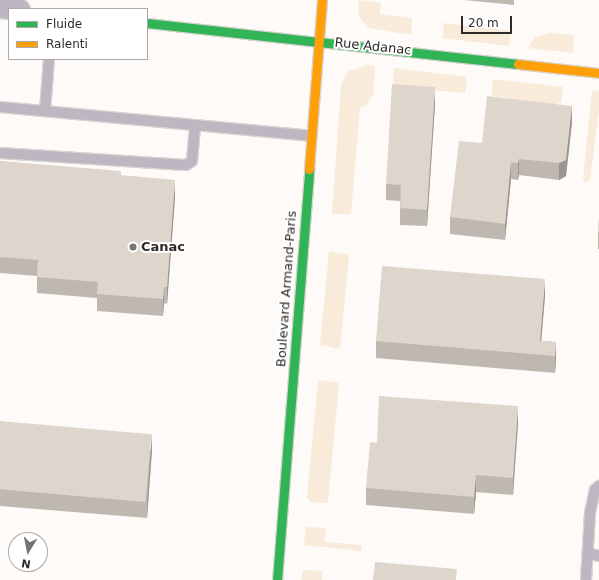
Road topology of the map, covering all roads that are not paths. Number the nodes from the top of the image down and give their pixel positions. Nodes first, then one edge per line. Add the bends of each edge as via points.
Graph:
1 (322, 0) edge
2 (148, 23) edge
3 (319, 42) junction
4 (49, 60) edge
5 (599, 73) edge
6 (0, 107) edge
7 (45, 111) junction
8 (196, 126) junction
9 (311, 136) junction
10 (0, 152) edge
11 (599, 486) edge
12 (588, 553) junction
13 (599, 556) edge
14 (277, 580) edge
15 (586, 580) edge

1 - 3 street, Boulevard Armand-Paris
2 - 3 street, Rue Adanac
3 - 5 street, Rue Adanac
3 - 9 street, Boulevard Armand-Paris
4 - 7 lane
6 - 7 lane
7 - 8 lane
8 - 9 lane
8 - 10 lane via 192,161 186,165
9 - 14 street, Boulevard Armand-Paris
11 - 12 lane via 595,490 590,513
12 - 13 lane
12 - 15 lane

